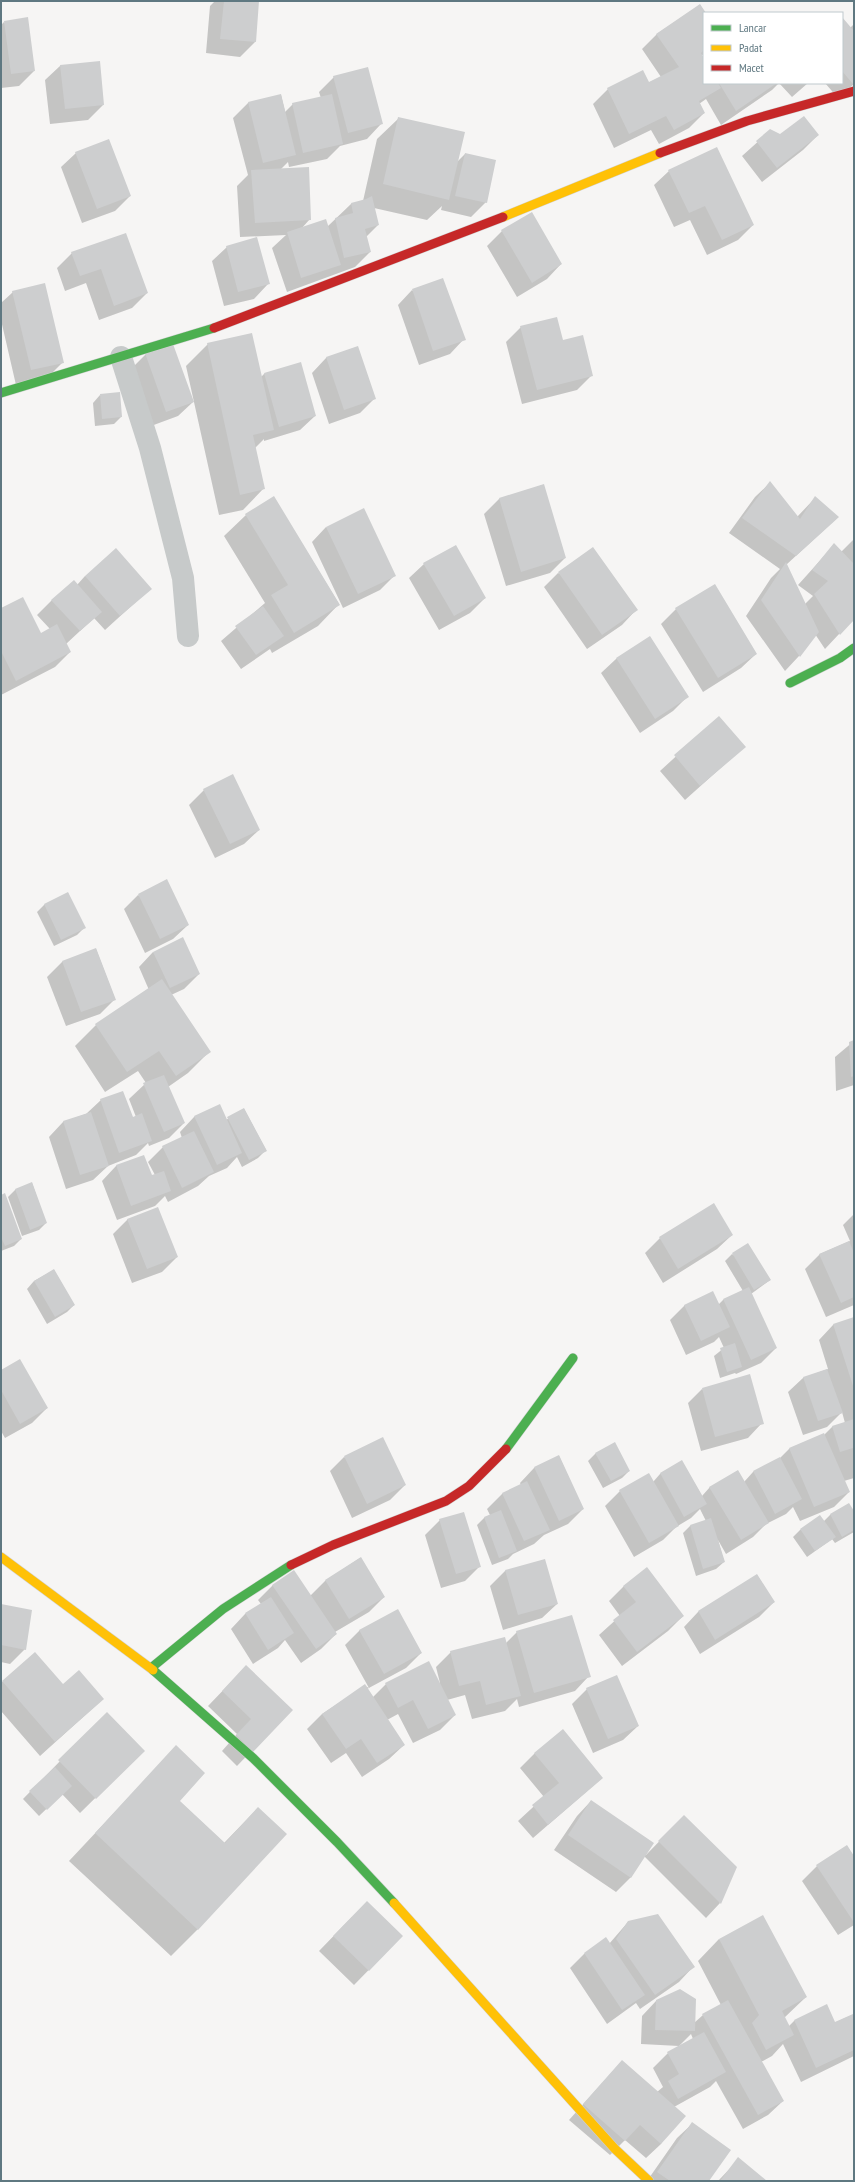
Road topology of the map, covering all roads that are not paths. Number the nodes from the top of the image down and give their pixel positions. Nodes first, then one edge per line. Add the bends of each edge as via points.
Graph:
1 (854, 91) edge
2 (121, 357) junction
3 (1, 393) edge
4 (188, 636) dead end
5 (854, 648) edge
6 (790, 683) dead end
7 (573, 1358) dead end
8 (1, 1557) edge
9 (151, 1668) junction
10 (649, 2181) edge

1 - 2 street via 747,121 199,334
2 - 3 street
2 - 4 street via 150,448 183,578
5 - 6 street via 840,658
7 - 9 street via 512,1443 469,1486 446,1501 294,1563 223,1609
8 - 9 street
9 - 10 street via 253,1758 337,1842 615,2149

